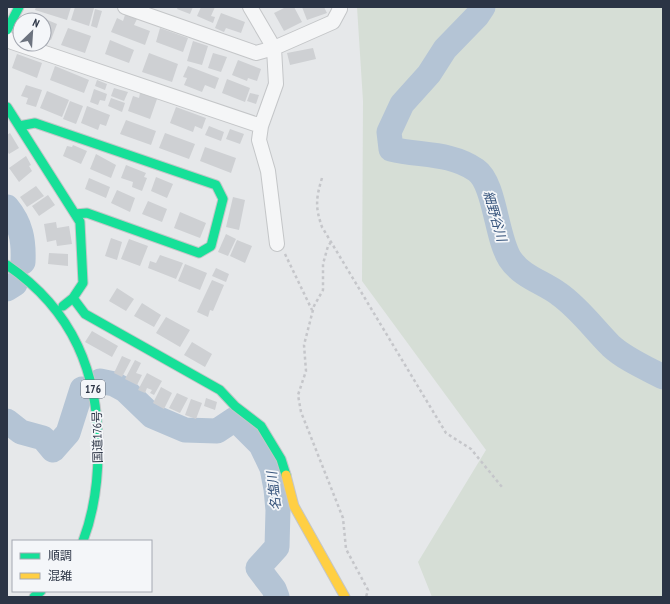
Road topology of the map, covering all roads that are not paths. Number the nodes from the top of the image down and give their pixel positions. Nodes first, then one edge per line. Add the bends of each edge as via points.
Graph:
1 (19, 7) edge
2 (125, 7) edge
3 (250, 7) edge
4 (339, 7) edge
5 (7, 30) edge
6 (7, 38) edge
7 (274, 48) junction
8 (7, 107) edge
9 (19, 126) junction
10 (261, 126) junction
11 (75, 214) junction
12 (277, 244) road end
13 (7, 265) edge
14 (73, 298) junction
15 (56, 311) junction
16 (83, 540) edge
17 (345, 597) edge

1 - 5 main road
2 - 7 street via 256,53
3 - 7 street
4 - 7 street via 340,10 333,22
6 - 10 street via 12,42
7 - 10 street via 276,84
8 - 9 main road
9 - 11 main road
9 - 11 main road via 35,124 216,185 223,199 211,246 199,252 87,213
10 - 12 street via 259,140 268,172
11 - 14 main road via 80,222 83,283
13 - 15 main road, 国道176号 / 176 via 37,287
14 - 15 main road
14 - 17 main road via 85,314 220,390 235,406 261,426 281,458 294,506
15 - 16 main road, 国道176号 / 176 via 71,334 88,373 98,414 98,484 93,514

